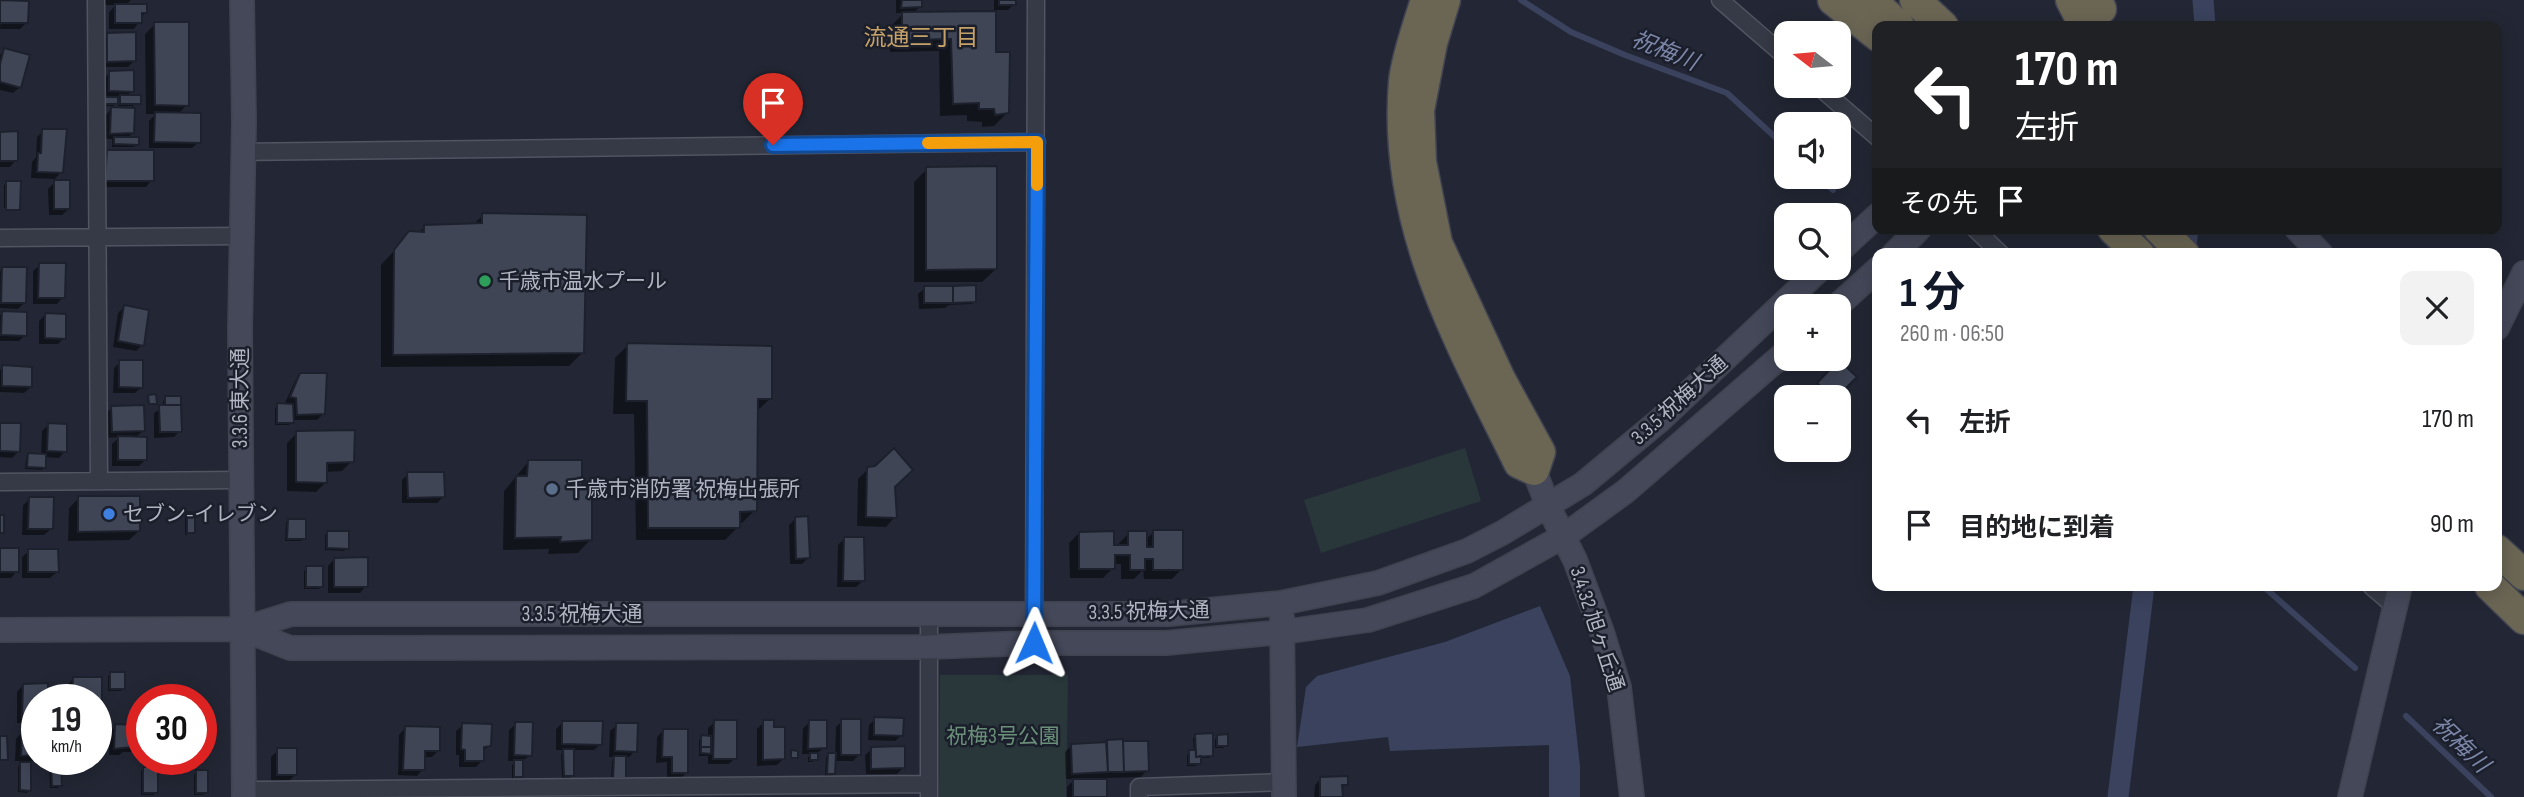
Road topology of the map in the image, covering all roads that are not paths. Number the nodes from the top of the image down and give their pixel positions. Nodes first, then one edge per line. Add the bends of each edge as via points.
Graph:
1 (96, 0) edge
2 (242, 0) edge
3 (1036, 0) edge
4 (1426, 0) edge
5 (1445, 0) edge
6 (1720, 0) edge
7 (1833, 0) edge
8 (1871, 0) edge
9 (1915, 0) edge
10 (1894, 21) edge
11 (1938, 21) edge
12 (1872, 31) edge
13 (1774, 47) edge
14 (1832, 98) edge
15 (1872, 133) edge
16 (1037, 142) junction
17 (243, 152) junction
18 (1872, 221) edge
19 (1913, 235) edge
20 (1981, 235) edge
21 (2119, 235) edge
22 (2165, 235) edge
23 (2303, 235) edge
24 (242, 236) junction
25 (97, 237) junction
26 (0, 238) edge
27 (1851, 240) edge
28 (1900, 248) edge
29 (1995, 248) edge
30 (2134, 248) edge
31 (2178, 248) edge
32 (2315, 248) edge
33 (1872, 274) edge
34 (2524, 274) edge
35 (1808, 280) edge
36 (1850, 294) edge
37 (2502, 318) edge
38 (1774, 362) edge
39 (1534, 470) junction
40 (240, 480) junction
41 (99, 481) junction
42 (0, 482) edge
43 (1548, 506) junction
44 (1564, 536) junction
45 (2502, 555) edge
46 (2524, 575) edge
47 (2495, 591) edge
48 (2397, 596) edge
49 (1281, 603) junction
50 (1034, 612) junction
51 (929, 614) junction
52 (2524, 619) edge
53 (243, 629) junction
54 (0, 630) edge
55 (1283, 632) junction
56 (1034, 643) junction
57 (928, 647) junction
58 (1284, 789) edge
59 (929, 790) edge
60 (792, 791) edge
61 (244, 793) edge
62 (1139, 797) edge
63 (1632, 797) edge
64 (2350, 797) edge

1 - 25 street
2 - 17 street, 3.3.6 東大通
3 - 16 street
4 - 39 highway via 1404,80 1408,187 1421,243 1455,332 1519,463
5 - 39 highway via 1419,110 1421,162 1437,243 1500,379 1540,452
6 - 13 street
7 - 12 highway
8 - 10 highway
9 - 11 highway
14 - 15 street
16 - 17 street
16 - 50 street
17 - 24 street, 3.3.6 東大通
18 - 27 street
19 - 28 street
20 - 29 street
21 - 30 highway
22 - 31 highway
23 - 32 street
24 - 25 street
24 - 40 street, 3.3.6 東大通
25 - 26 street
25 - 41 street
33 - 36 street
34 - 37 street
35 - 43 street, 3.3.5 祝梅大通 via 1660,420 1583,484
38 - 44 street, 3.3.5 祝梅大通 via 1626,491
39 - 43 street, 3.4.32 旭ヶ丘通
40 - 41 street
40 - 53 street, 3.3.6 東大通
41 - 42 street
43 - 44 street, 3.4.32 旭ヶ丘通
43 - 49 street, 3.3.5 祝梅大通 via 1467,551 1378,583
44 - 55 street, 3.3.5 祝梅大通 via 1474,586 1368,620
44 - 63 street, 3.4.32 旭ヶ丘通 via 1619,687
45 - 46 highway
47 - 52 highway
48 - 64 street
49 - 50 street, 3.3.5 祝梅大通 via 1169,614
49 - 55 street
50 - 51 street, 3.3.5 祝梅大通
50 - 56 street
51 - 53 street, 3.3.5 祝梅大通 via 291,614
51 - 57 street
53 - 54 street, 3.3.5 祝梅大通
53 - 57 street, 3.3.5 祝梅大通 via 290,648
53 - 61 street, 3.3.6 東大通
55 - 56 street, 3.3.5 祝梅大通 via 1166,643
55 - 58 street
56 - 57 street, 3.3.5 祝梅大通
57 - 59 street
58 - 62 street via 1139,787
59 - 60 street
60 - 61 street

